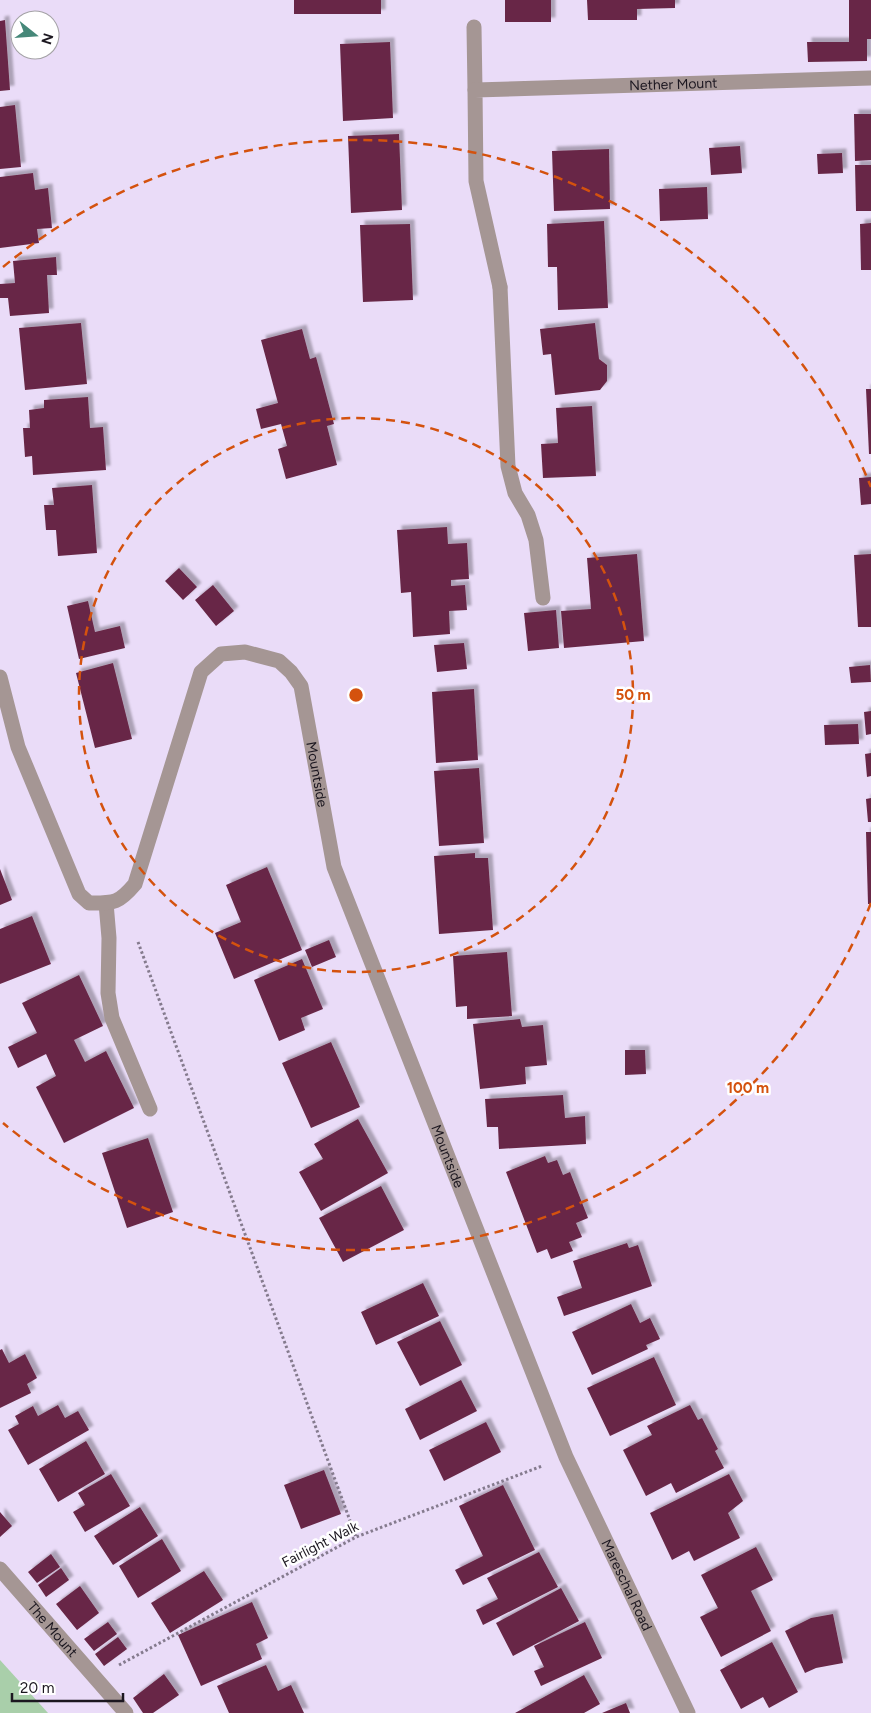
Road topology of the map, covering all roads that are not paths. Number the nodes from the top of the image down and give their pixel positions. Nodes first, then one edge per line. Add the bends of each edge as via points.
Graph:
1 (474, 27) dead end
2 (871, 78) edge
3 (474, 90) junction
4 (543, 598) dead end
5 (0, 677) edge
6 (106, 903) junction
7 (150, 1109) dead end
8 (566, 1457) joint
9 (0, 1569) edge
10 (126, 1713) edge
11 (688, 1713) edge

1 - 3 street
2 - 3 street, Nether Mount
3 - 4 street via 476,182 500,287 508,466 515,493 528,515 536,540
5 - 6 street via 18,747 79,894 89,903
6 - 7 street via 108,993 112,1018
6 - 8 street, Mountside via 122,899 135,884 201,672 221,654 246,652 279,661 301,686 334,867
8 - 11 street, Mareschal Road
9 - 10 street, The Mount

